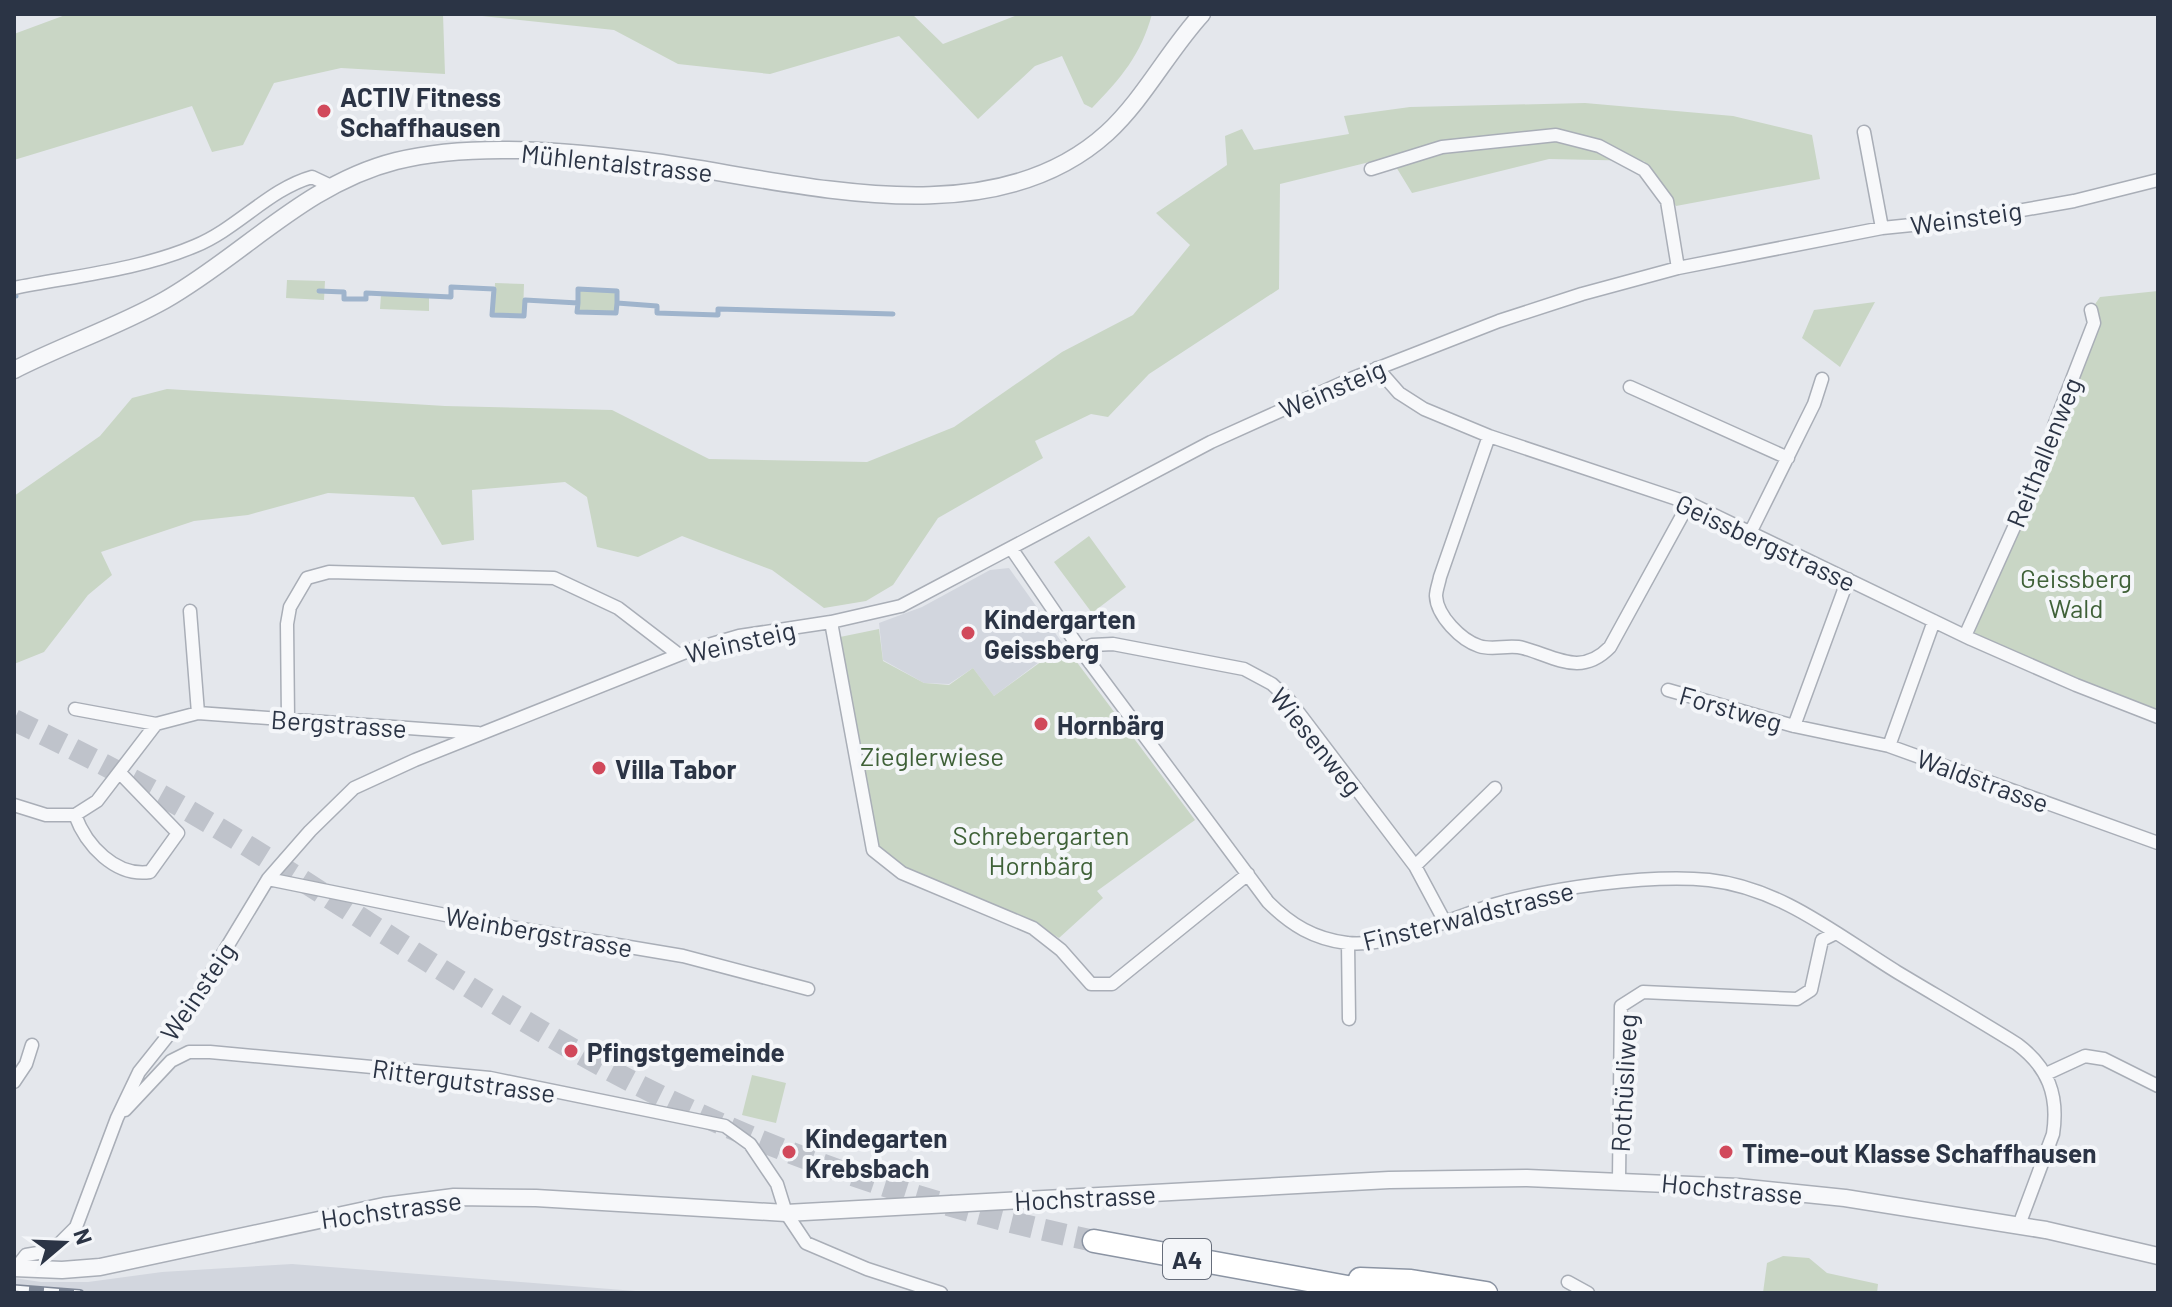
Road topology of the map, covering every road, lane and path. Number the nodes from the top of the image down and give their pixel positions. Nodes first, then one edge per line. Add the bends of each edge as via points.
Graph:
1 (1202, 14) edge
2 (1864, 132) dead end
3 (1371, 169) dead end
4 (2158, 180) edge
5 (331, 186) junction
6 (1882, 228) junction
7 (1678, 268) junction
8 (14, 288) edge
9 (2091, 310) dead end
10 (1377, 368) junction
11 (14, 370) edge
12 (1822, 379) dead end
13 (1630, 387) dead end
14 (1489, 436) junction
15 (1788, 458) junction
16 (1689, 503) junction
17 (1750, 533) junction
18 (1011, 548) junction
19 (1848, 579) junction
20 (190, 611) dead end
21 (1934, 621) junction
22 (831, 622) junction
23 (1965, 636) junction
24 (1082, 652) junction
25 (678, 654) junction
26 (1668, 690) dead end
27 (75, 709) dead end
28 (198, 713) junction
29 (2158, 717) edge
30 (288, 719) junction
31 (156, 724) junction
32 (1794, 726) junction
33 (481, 733) junction
34 (1889, 746) junction
35 (120, 773) junction
36 (1495, 788) dead end
37 (14, 805) edge
38 (75, 815) junction
39 (2158, 843) edge
40 (1415, 866) junction
41 (1248, 874) junction
42 (268, 879) junction
43 (1445, 922) junction
44 (1836, 933) junction
45 (1348, 943) junction
46 (808, 989) dead end
47 (1349, 1019) dead end
48 (32, 1045) dead end
49 (2046, 1074) junction
50 (14, 1082) edge
51 (2158, 1086) edge
52 (117, 1118) junction
53 (1619, 1180) junction
54 (786, 1213) junction
55 (2019, 1225) junction
56 (1094, 1241) tunnel mouth
57 (2158, 1256) edge
58 (15, 1268) edge
59 (1283, 1277) junction
60 (1568, 1282) dead end
61 (941, 1293) edge
62 (1335, 1293) edge
63 (1380, 1293) edge
64 (1486, 1293) edge
65 (1588, 1293) edge

1 - 5 street, Mühlentalstrasse via 1107,133 1028,180 976,193 850,192 648,161 521,151 445,153 397,161
2 - 6 street
3 - 7 street via 1442,147 1542,136 1599,146 1644,170 1667,201
4 - 6 street, Weinsteig via 2048,206
5 - 8 street via 312,177 295,182 224,232 145,263
5 - 11 street, Mühlentalstrasse via 164,300
6 - 7 street, Weinsteig
7 - 10 street, Weinsteig via 1499,321
9 - 23 street, Reithallenweg via 2094,323 2052,443
10 - 14 street, Geissbergstrasse via 1399,393 1424,409
10 - 18 street, Weinsteig via 1211,442
12 - 15 street
13 - 15 street
14 - 16 street, Geissbergstrasse
14 - 16 street via 1436,595 1447,621 1480,647 1522,647 1571,664 1601,656
15 - 17 street
16 - 17 street, Geissbergstrasse
17 - 19 street, Geissbergstrasse
18 - 22 street, Weinsteig via 901,606
18 - 24 street, Finsterwaldstrasse
19 - 21 street, Geissbergstrasse
19 - 32 street, Forstweg
20 - 28 street
21 - 23 street, Geissbergstrasse
21 - 34 street, Waldstrasse
22 - 25 street, Weinsteig via 739,636
22 - 41 street via 873,850 902,873 1033,928 1091,984 1112,984
23 - 29 street, Geissbergstrasse
24 - 40 street, Wiesenweg via 1092,645 1113,644 1244,669 1272,684
24 - 41 street, Finsterwaldstrasse
25 - 30 street via 618,608 554,578 329,572 307,578 290,607
25 - 33 street, Weinsteig
26 - 32 street, Forstweg
27 - 31 street, Bergstrasse
28 - 30 street, Bergstrasse
28 - 31 street, Bergstrasse
30 - 33 street, Bergstrasse
31 - 35 street
32 - 34 street, Forstweg
33 - 42 street, Weinsteig via 354,788
34 - 39 street, Waldstrasse
35 - 38 street via 97,801
35 - 38 street via 178,833 150,872 132,873 98,853
36 - 40 street
37 - 38 street via 46,815
40 - 43 street, Wiesenweg
41 - 45 street, Finsterwaldstrasse via 1268,902 1302,931
42 - 46 street, Weinbergstrasse via 683,956
42 - 52 street, Weinsteig via 190,1008 139,1072
43 - 44 street, Finsterwaldstrasse via 1554,891 1683,879 1766,892
43 - 45 street, Finsterwaldstrasse via 1377,941
44 - 49 street, Finsterwaldstrasse via 2017,1044
44 - 53 street, Rothüsliweg via 1822,940 1811,990 1797,999 1643,992 1621,1006
45 - 47 street
48 - 50 street
49 - 51 street via 2085,1056 2104,1059
49 - 55 street via 2053,1097 2053,1134
52 - 54 street, Rittergutstrasse via 171,1061 189,1052 490,1078 725,1126 750,1144 777,1184
52 - 58 street, Weinsteig via 76,1227 44,1252 26,1255
53 - 54 street, Hochstrasse via 1389,1180
53 - 55 street, Hochstrasse via 1845,1198
54 - 58 street, Hochstrasse via 454,1197 384,1206 100,1267
54 - 61 street, Rittergutstrasse via 806,1243
55 - 57 street, Hochstrasse
56 - 59 highway, A4
59 - 62 highway
59 - 63 highway, A4
59 - 64 highway via 1411,1281
60 - 65 street

